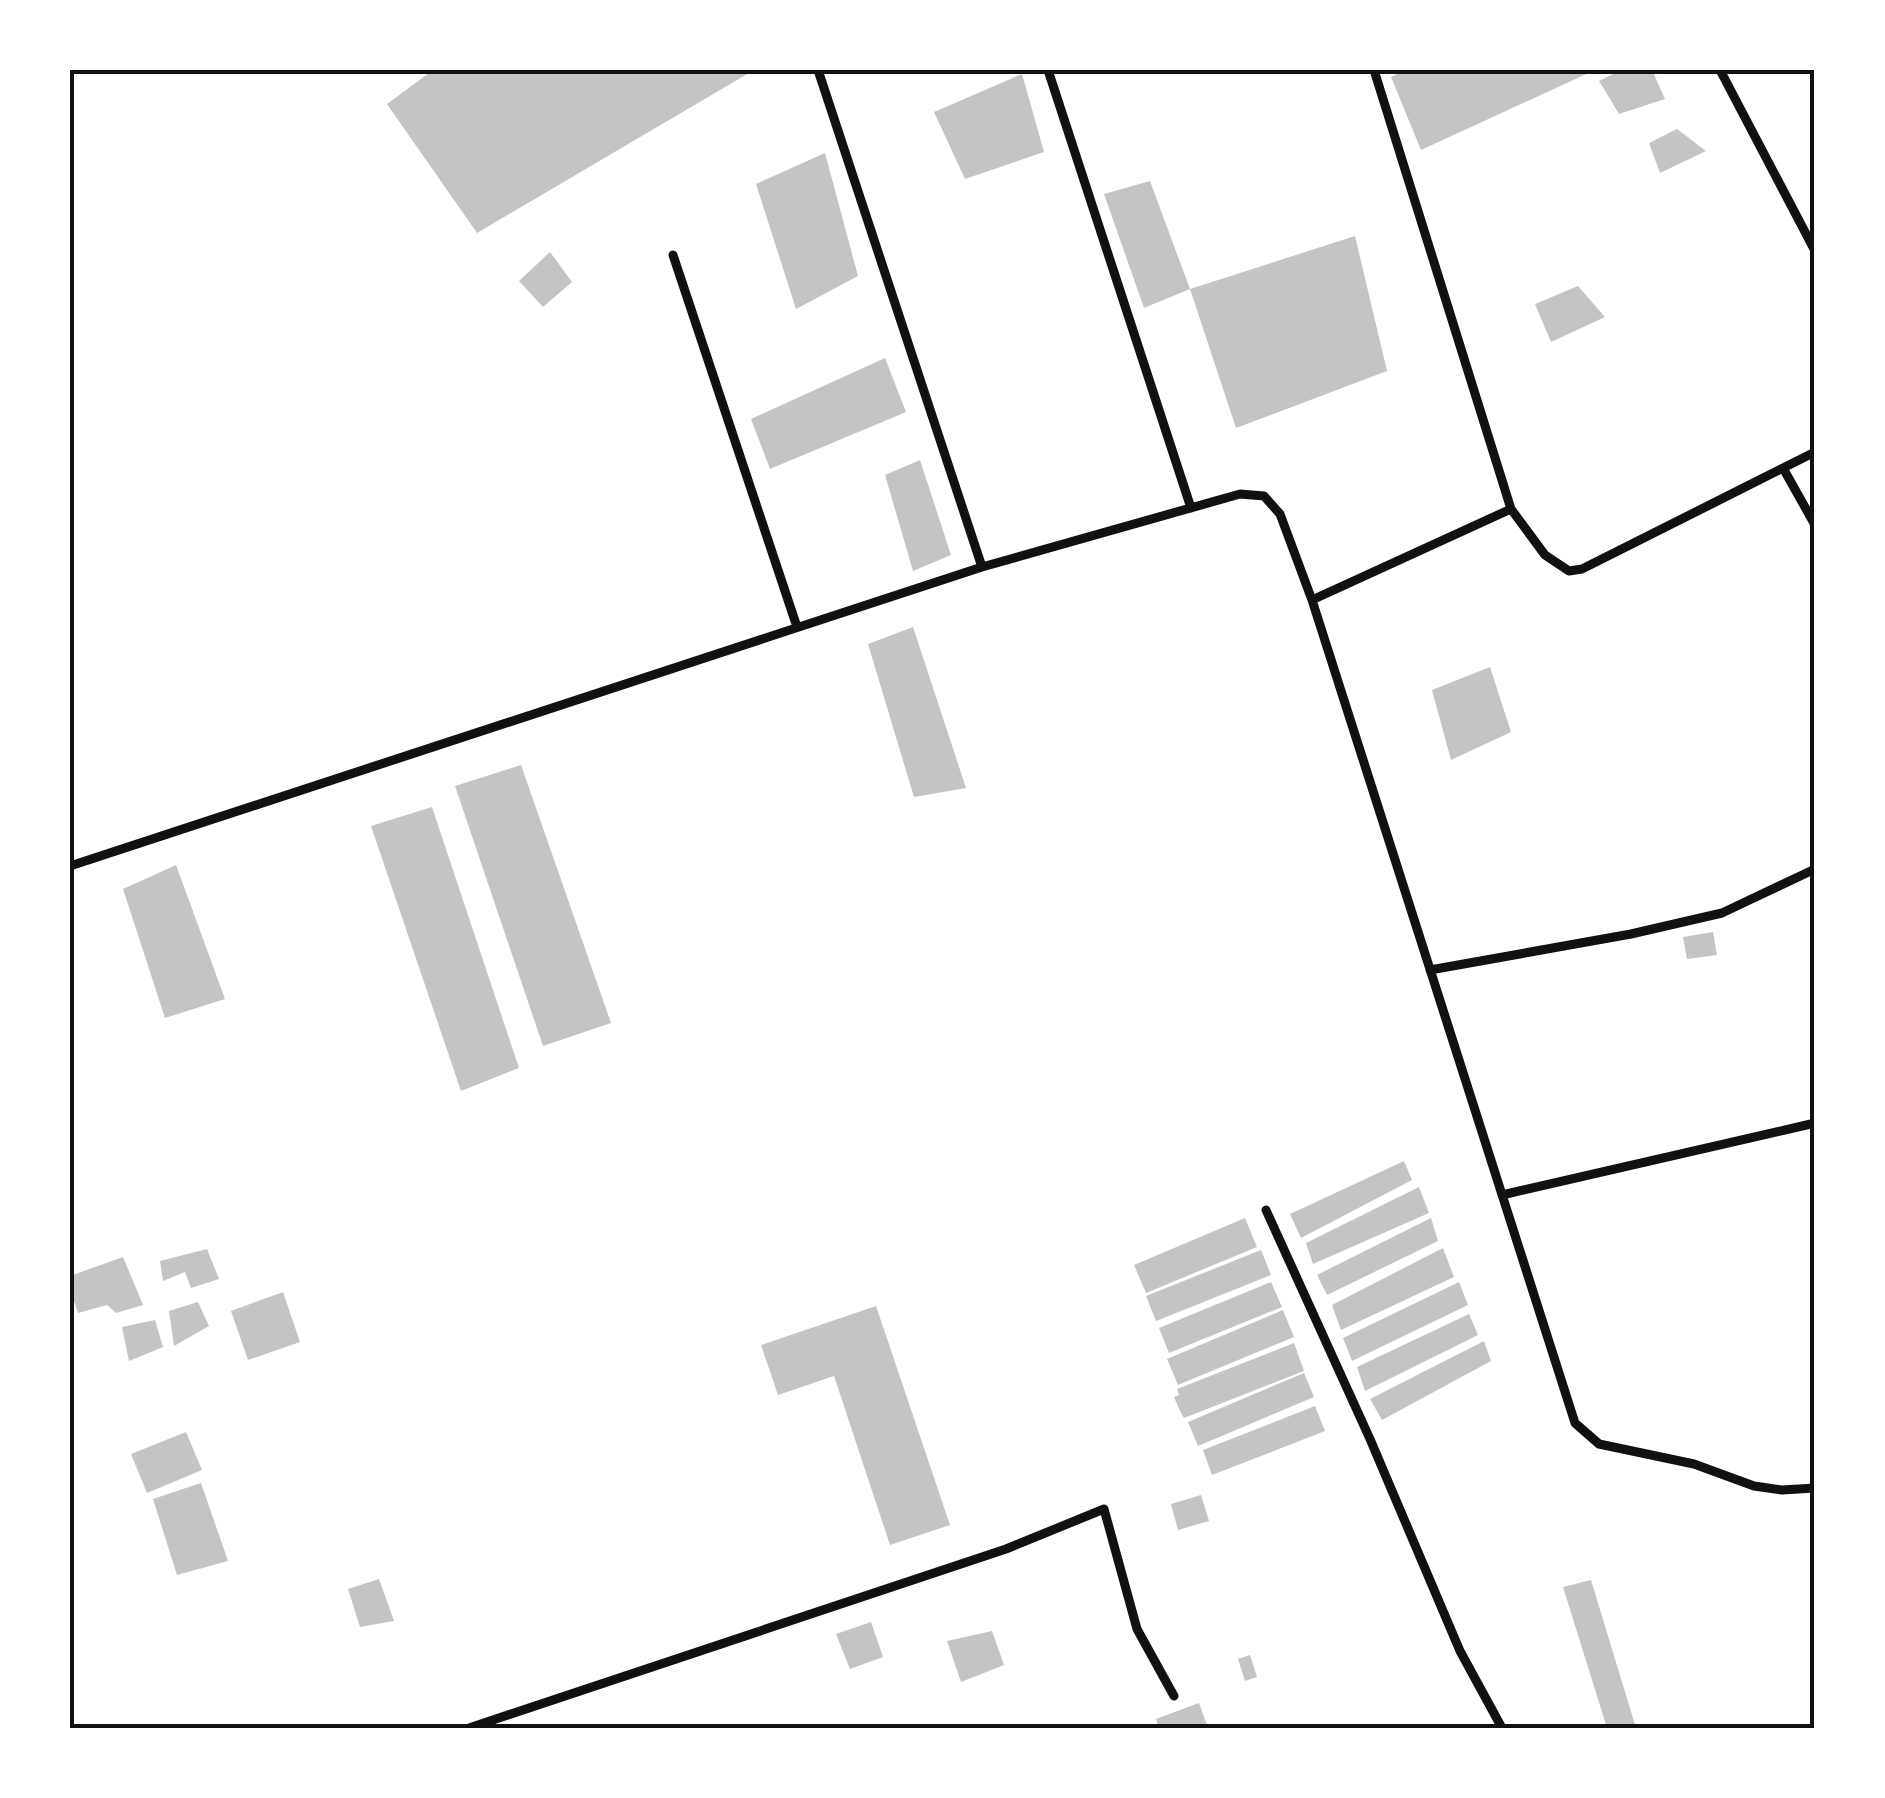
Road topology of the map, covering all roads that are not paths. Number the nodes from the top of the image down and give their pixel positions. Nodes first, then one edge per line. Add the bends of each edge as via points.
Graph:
1 (818, 70) edge
2 (1048, 70) edge
3 (1374, 70) edge
4 (1720, 70) edge
5 (1815, 251) edge
6 (673, 255) dead end
7 (1815, 452) edge
8 (1784, 468) junction
9 (1191, 508) junction
10 (1511, 509) junction
11 (1815, 526) edge
12 (982, 568) junction
13 (1312, 600) junction
14 (797, 626) junction
15 (70, 866) edge
16 (1815, 869) edge
17 (1430, 970) junction
18 (1815, 1124) edge
19 (1502, 1194) junction
20 (1266, 1210) dead end
21 (1815, 1488) edge
22 (1174, 1696) dead end
23 (469, 1728) edge
24 (1502, 1728) edge

1 - 12 street
2 - 9 street
3 - 10 street
4 - 5 street
6 - 14 street
7 - 8 street
8 - 10 street via 1569,571 1545,556
8 - 11 street
9 - 12 street
9 - 13 street via 1240,494 1272,502
10 - 13 street
12 - 14 street
13 - 17 street
14 - 15 street
16 - 17 street via 1722,913
17 - 19 street
18 - 19 street
19 - 21 street via 1574,1420 1587,1436 1754,1486
20 - 24 street via 1460,1651
22 - 23 street via 1137,1629 1104,1509 1006,1549

